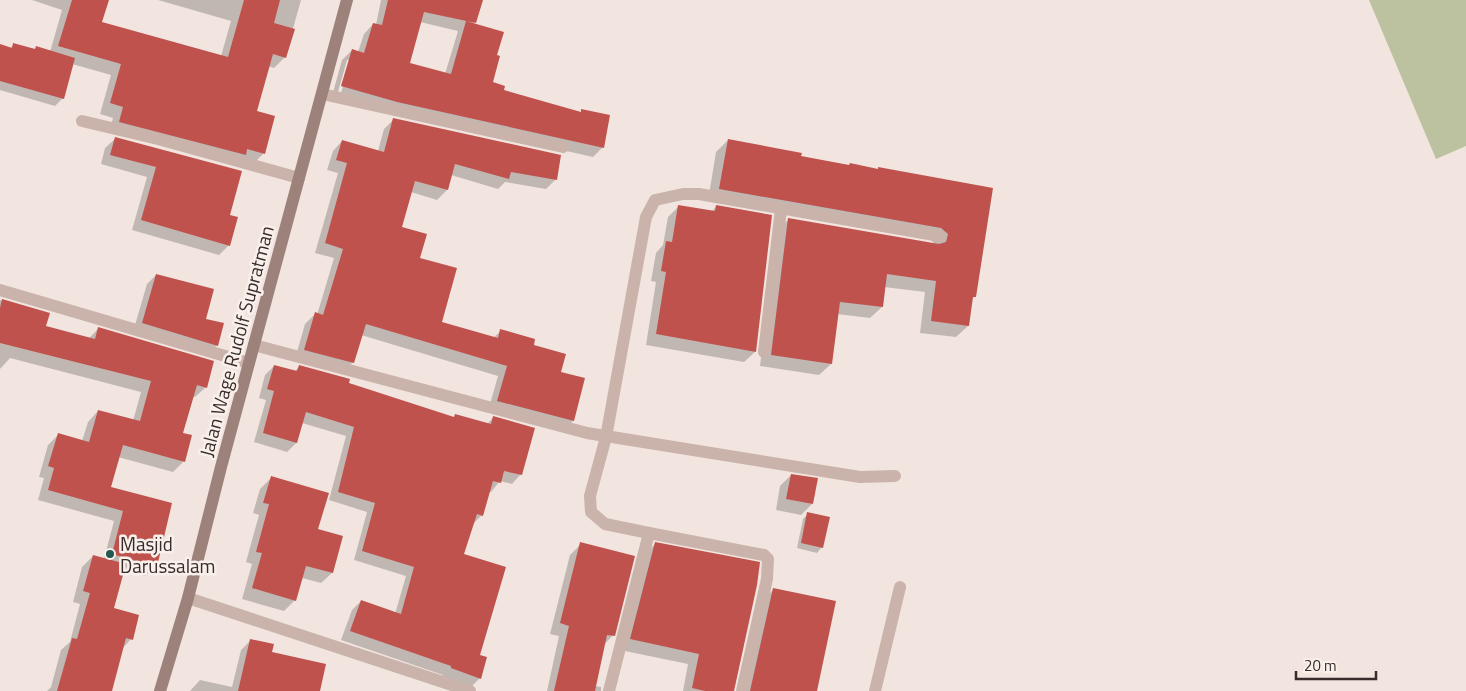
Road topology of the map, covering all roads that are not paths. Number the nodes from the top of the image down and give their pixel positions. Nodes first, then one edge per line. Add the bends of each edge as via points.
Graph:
1 (347, 0) edge
2 (322, 94) junction
3 (82, 121) dead end
4 (563, 147) dead end
5 (299, 178) junction
6 (781, 209) junction
7 (940, 236) dead end
8 (0, 290) edge
9 (254, 345) junction
10 (764, 352) dead end
11 (249, 363) junction
12 (606, 437) junction
13 (895, 476) dead end
14 (649, 533) junction
15 (900, 587) dead end
16 (188, 598) junction
17 (160, 691) edge
18 (470, 691) edge
19 (609, 691) edge
20 (742, 691) edge
21 (875, 691) edge

1 - 2 street, Jalan Wage Rudolf Supratman
2 - 4 street
2 - 5 street, Jalan Wage Rudolf Supratman
3 - 5 street
5 - 9 street, Jalan Wage Rudolf Supratman
6 - 7 street
6 - 10 street
6 - 12 street via 699,194 655,200 646,217
8 - 11 street
9 - 11 street, Jalan Wage Rudolf Supratman
9 - 12 street
11 - 16 street, Jalan Wage Rudolf Supratman
12 - 13 street via 860,477
12 - 14 street via 590,496 591,512 605,524
14 - 19 street
14 - 20 street via 764,555 768,559 767,579
15 - 21 street
16 - 17 street, Jalan Wage Rudolf Supratman
16 - 18 street

